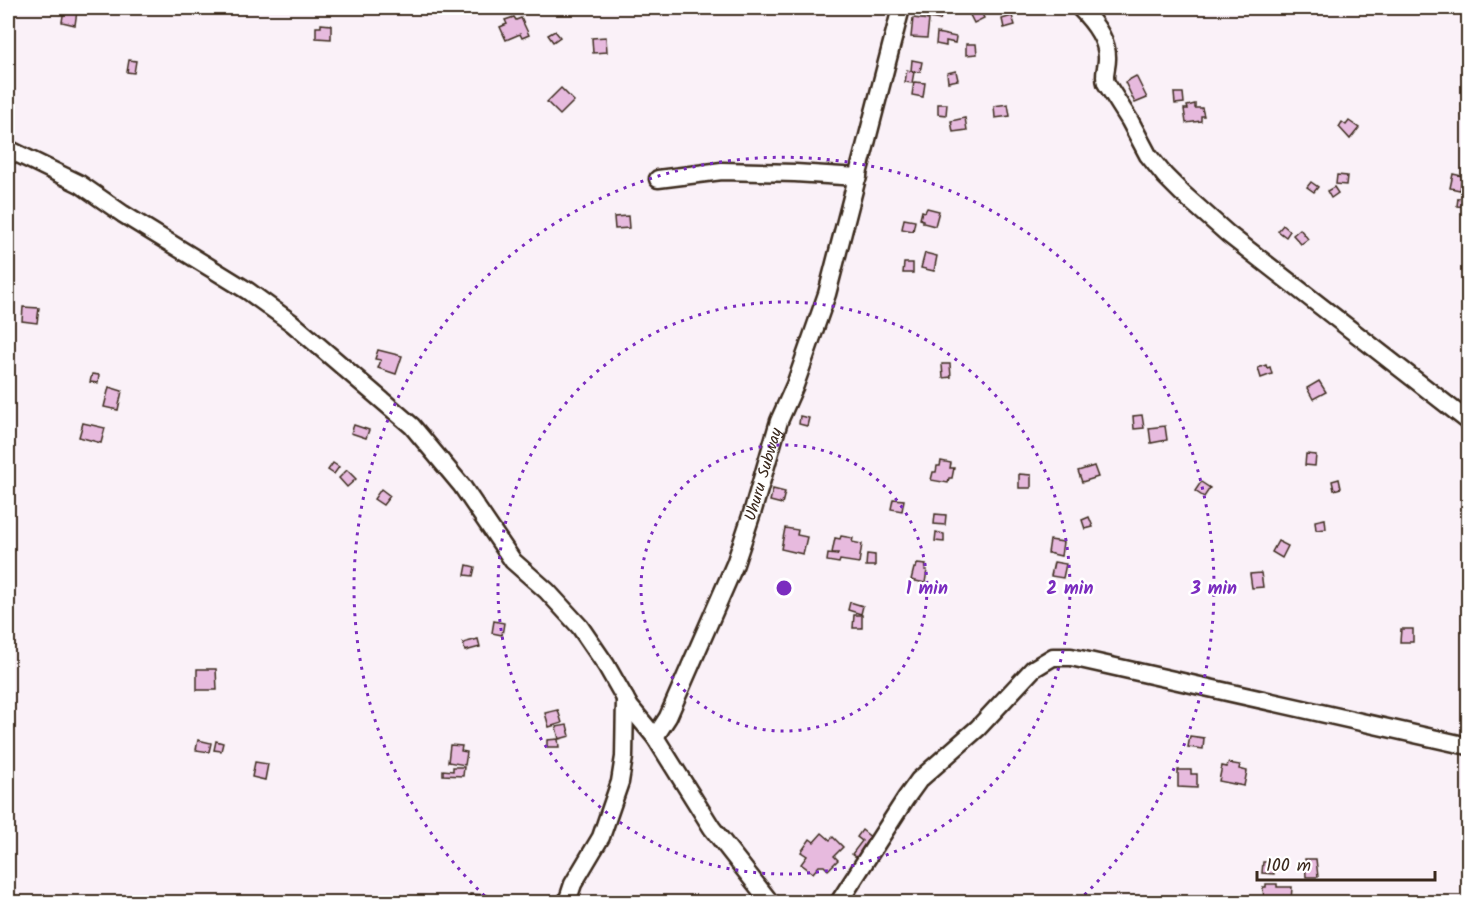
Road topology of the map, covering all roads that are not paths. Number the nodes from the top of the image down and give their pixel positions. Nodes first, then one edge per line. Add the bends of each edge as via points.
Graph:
1 (901, 8) edge
2 (1080, 8) edge
3 (8, 149) edge
4 (858, 177) junction
5 (658, 178) dead end
6 (1468, 421) edge
7 (625, 698) junction
8 (655, 737) junction
9 (1468, 746) edge
10 (567, 903) edge
11 (770, 903) edge
12 (839, 903) edge

1 - 4 street, Uhuru Subway
2 - 6 street via 1096,26 1106,48 1106,83 1148,155 1165,176 1228,234
3 - 7 street via 80,184 241,287 292,323 399,414 445,463 513,561 568,612
4 - 5 street via 722,171
4 - 8 street, Uhuru Subway via 827,294 779,421 735,564 668,717
7 - 8 street
7 - 10 street via 620,782 601,837 573,884
8 - 11 street via 712,828
9 - 12 street via 1071,657 1053,657 1027,674 978,728 919,780

